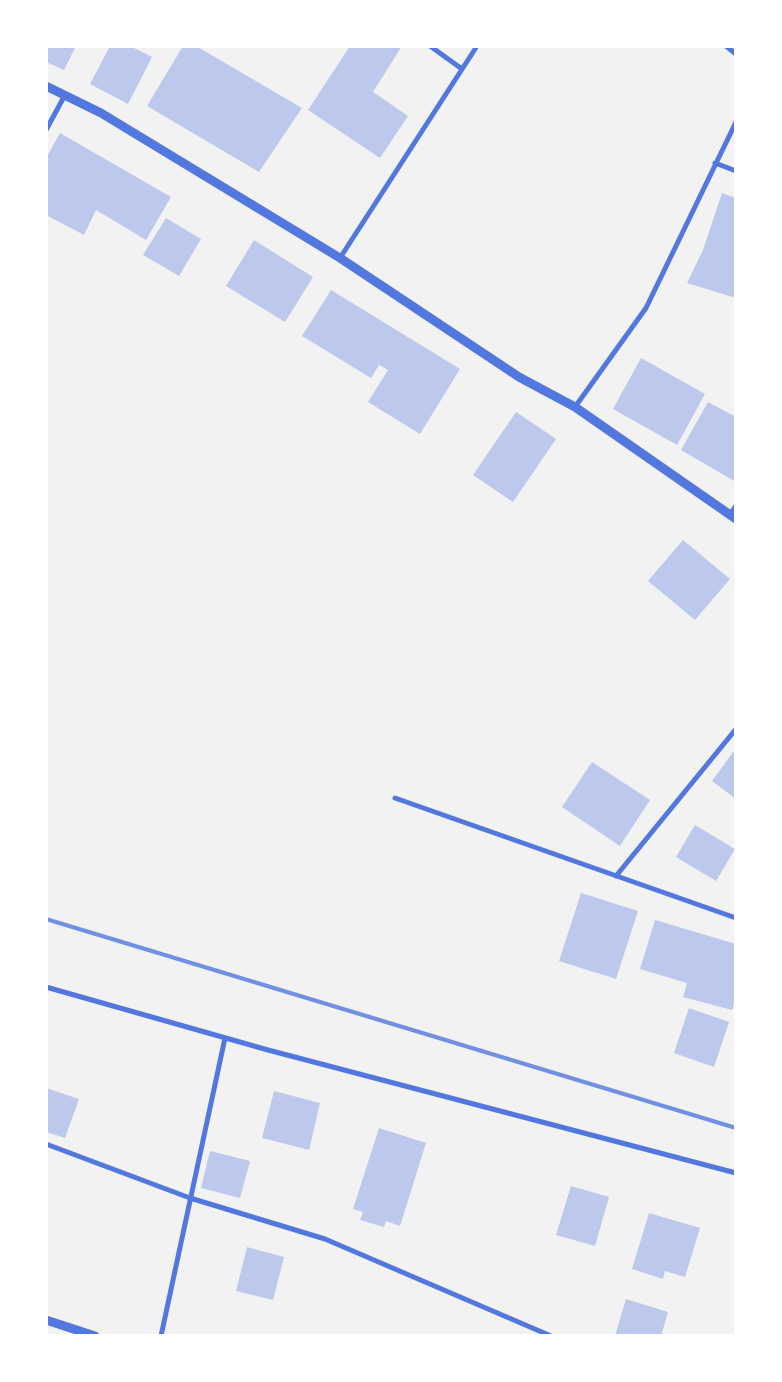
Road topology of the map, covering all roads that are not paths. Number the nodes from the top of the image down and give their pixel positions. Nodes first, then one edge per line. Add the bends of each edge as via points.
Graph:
1 (430, 46) edge
2 (477, 46) edge
3 (726, 46) edge
4 (736, 54) edge
5 (462, 69) junction
6 (46, 86) edge
7 (65, 96) junction
8 (736, 122) edge
9 (46, 130) edge
10 (715, 164) junction
11 (736, 171) edge
12 (340, 258) junction
13 (575, 408) junction
14 (736, 506) edge
15 (733, 517) edge
16 (736, 729) edge
17 (395, 798) dead end
18 (616, 876) junction
19 (736, 918) edge
20 (46, 987) edge
21 (225, 1038) junction
22 (46, 1144) edge
23 (736, 1173) edge
24 (190, 1198) junction
25 (46, 1320) edge
26 (95, 1336) edge
27 (161, 1336) edge
28 (551, 1336) edge

1 - 5 street
2 - 5 street
3 - 4 street
5 - 12 street
6 - 7 street
7 - 9 street
7 - 12 street via 101,113
8 - 10 street
10 - 11 street
10 - 13 street via 646,308
12 - 13 street via 519,377
13 - 15 street
14 - 15 street
16 - 18 street
17 - 18 street
18 - 19 street
20 - 21 street
21 - 23 street
21 - 24 street
22 - 24 street
24 - 27 street
24 - 28 street via 325,1239
25 - 26 street

